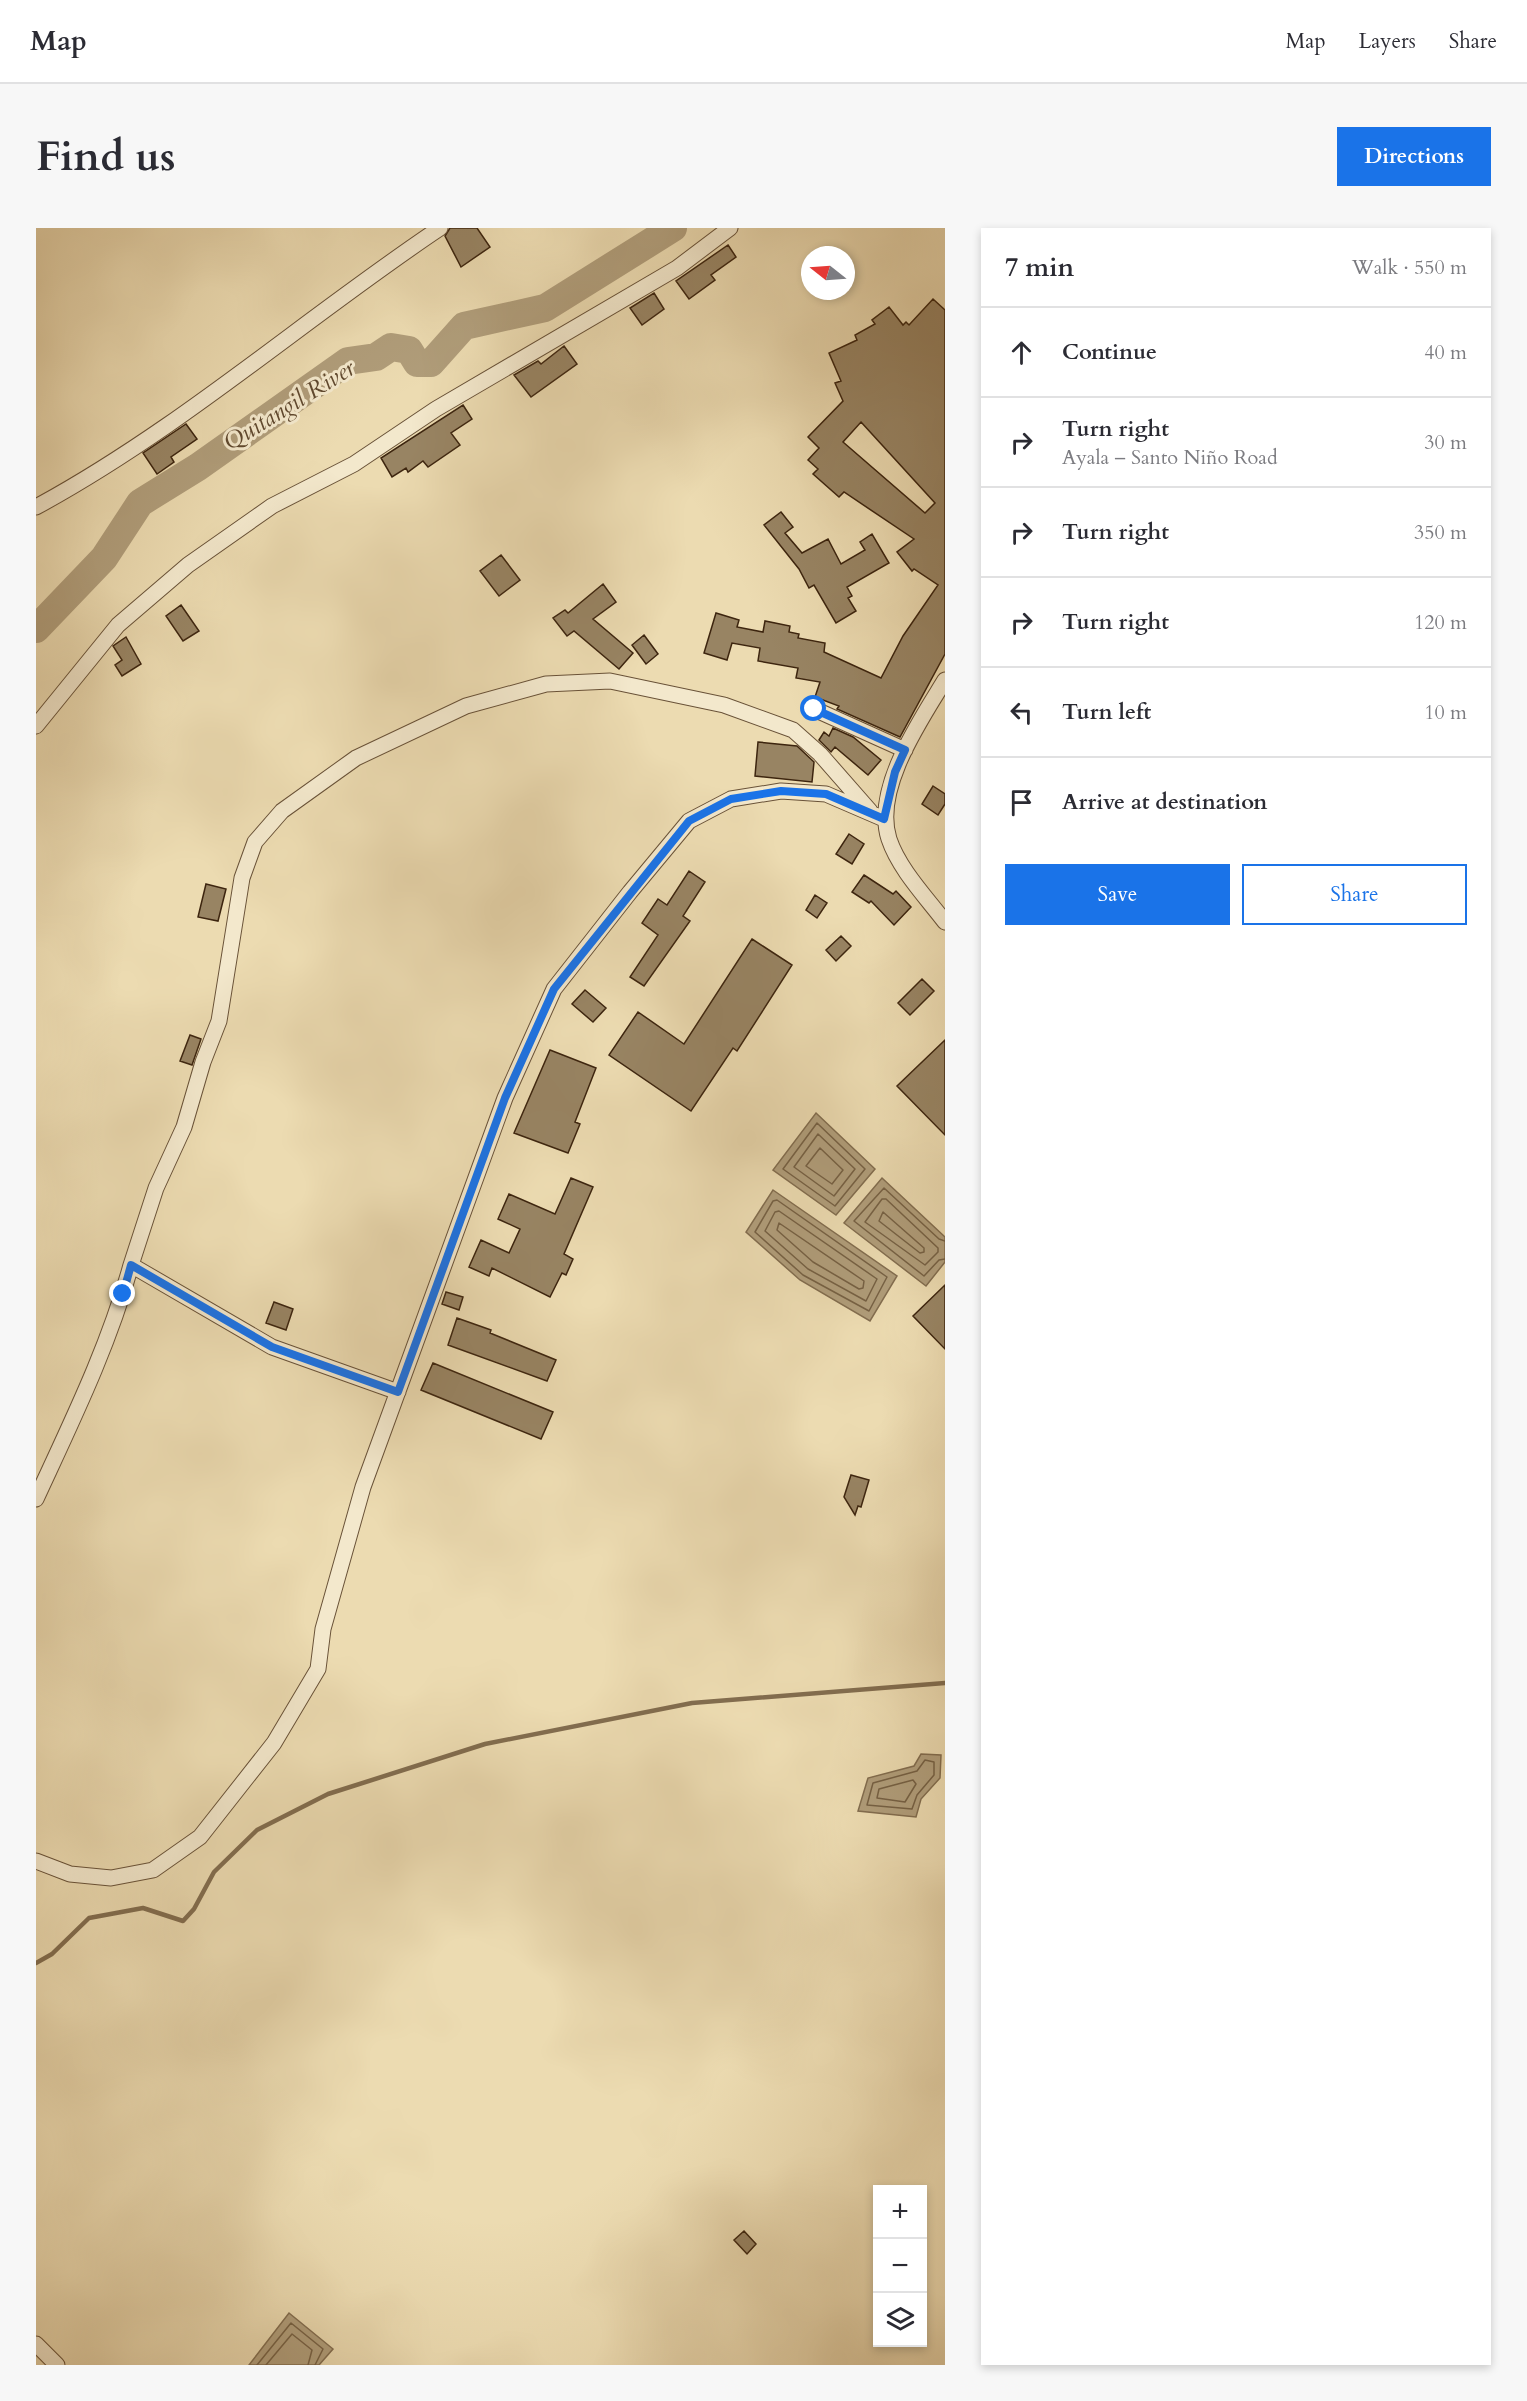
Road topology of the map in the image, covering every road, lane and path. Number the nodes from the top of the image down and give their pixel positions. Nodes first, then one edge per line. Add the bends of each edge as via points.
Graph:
1 (440, 228) edge
2 (730, 228) edge
3 (36, 507) edge
4 (945, 680) edge
5 (814, 709) dead end
6 (36, 726) edge
7 (905, 750) junction
8 (878, 816) junction
9 (945, 922) edge
10 (131, 1265) junction
11 (398, 1392) junction
12 (36, 1499) edge
13 (36, 1862) edge
14 (36, 2344) edge
15 (57, 2365) edge

1 - 3 street via 181,416 80,483
2 - 6 street via 677,268 436,409 354,464 272,506 188,565 118,625
4 - 7 street
5 - 7 street
7 - 8 street
8 - 9 street via 902,864
8 - 10 street via 793,730 724,705 609,681 546,684 466,706 356,758 282,811 255,842 242,878 219,1022
8 - 11 street via 826,794 781,791 731,799 689,821 554,989 505,1098
10 - 11 street via 272,1347
10 - 12 street via 90,1378
11 - 13 street via 363,1487 323,1629 318,1669 274,1743 243,1785 200,1837 153,1870 111,1878 70,1874
14 - 15 street

